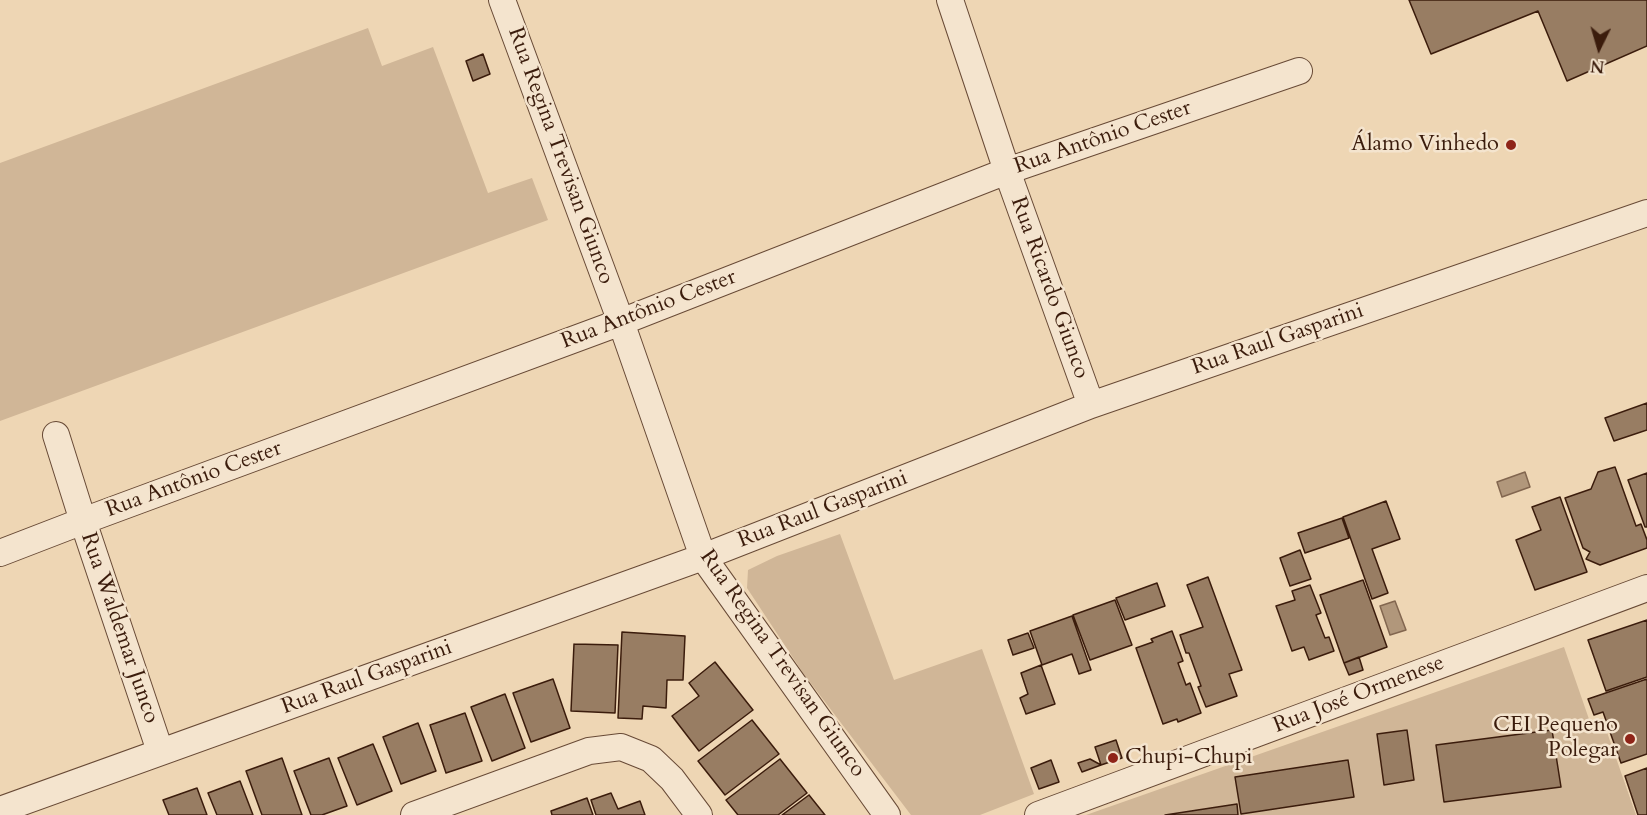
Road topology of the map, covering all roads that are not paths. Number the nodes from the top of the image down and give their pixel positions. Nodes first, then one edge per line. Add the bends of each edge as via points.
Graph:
1 (502, 0) edge
2 (950, 0) edge
3 (1299, 71) dead end
4 (1007, 171) junction
5 (1647, 213) edge
6 (621, 322) junction
7 (1091, 405) junction
8 (56, 435) dead end
9 (83, 521) junction
10 (0, 553) edge
11 (703, 557) junction
12 (1647, 588) edge
13 (160, 752) junction
14 (0, 810) edge
15 (414, 815) edge
16 (699, 815) edge
17 (887, 815) edge
18 (1038, 815) edge

1 - 6 street, Rua Regina Trevisan Giunco
2 - 4 street, Rua Ricardo Giunco
3 - 4 street, Rua Antônio Cester
4 - 6 street, Rua Antônio Cester
4 - 7 street, Rua Ricardo Giunco
5 - 7 street, Rua Raul Gasparini
6 - 9 street, Rua Antônio Cester
6 - 11 street, Rua Regina Trevisan Giunco
7 - 11 street, Rua Raul Gasparini
8 - 9 street, Rua Waldemar Junco
9 - 10 street, Rua Antônio Cester
9 - 13 street, Rua Waldemar Junco
11 - 13 street, Rua Raul Gasparini
11 - 17 street, Rua Regina Trevisan Giunco
12 - 18 street, Rua José Ormenese
13 - 14 street, Rua Raul Gasparini
15 - 16 street via 589,751 621,747 651,759

